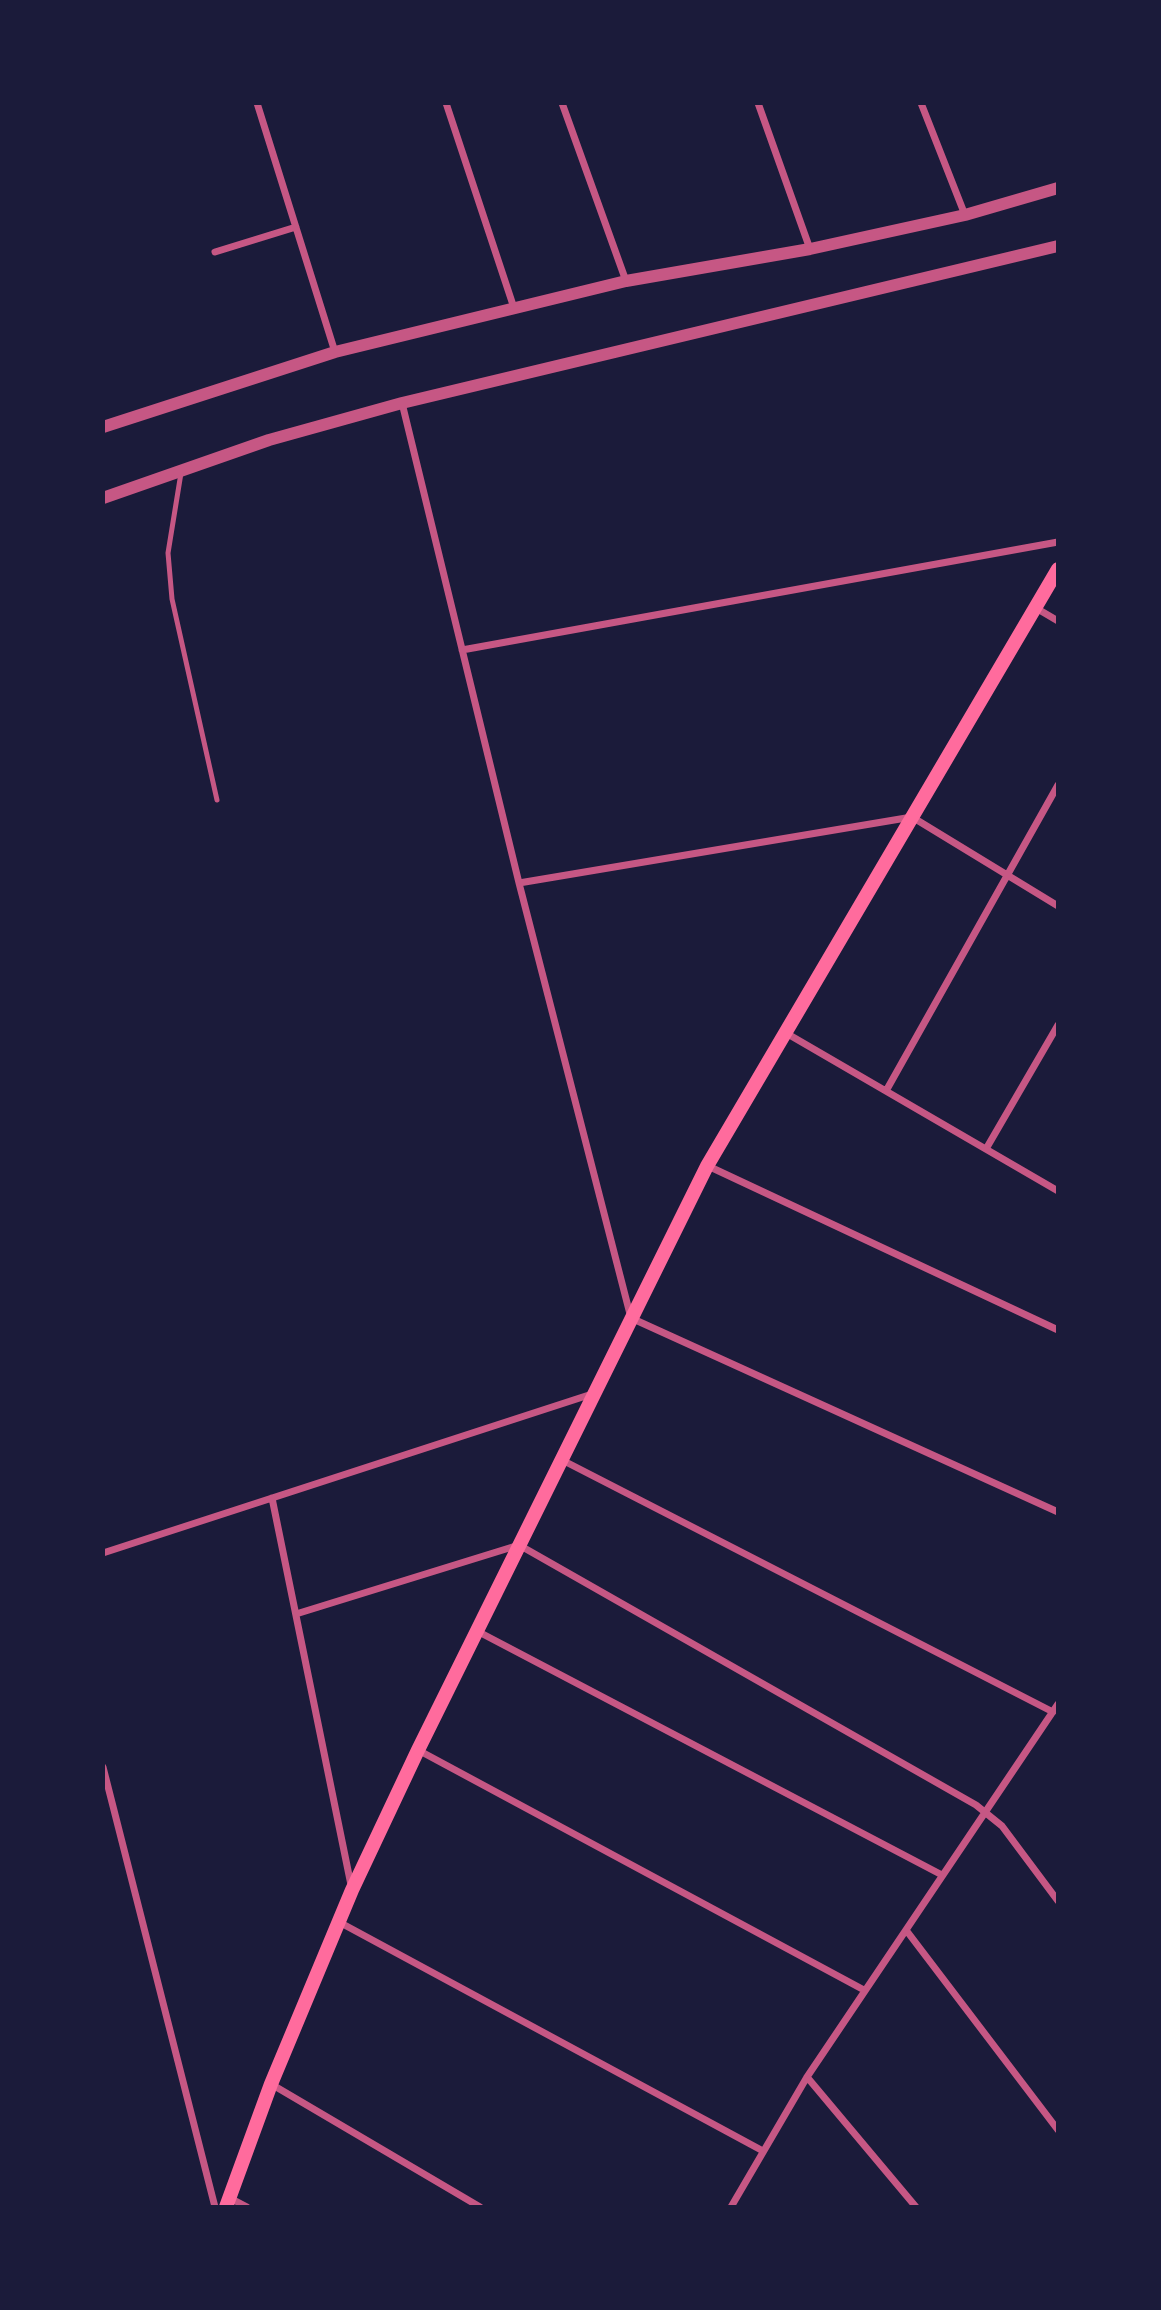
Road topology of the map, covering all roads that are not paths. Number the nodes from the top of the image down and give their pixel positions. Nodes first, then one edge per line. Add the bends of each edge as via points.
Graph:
1 (257, 103) edge
2 (446, 103) edge
3 (562, 103) edge
4 (758, 103) edge
5 (921, 103) edge
6 (1058, 188) edge
7 (965, 215) junction
8 (296, 227) junction
9 (1058, 246) edge
10 (810, 248) junction
11 (215, 252) dead end
12 (625, 281) junction
13 (514, 308) junction
14 (335, 352) junction
15 (402, 402) junction
16 (103, 427) edge
17 (182, 470) junction
18 (103, 498) edge
19 (1058, 542) edge
20 (1058, 569) edge
21 (1035, 608) junction
22 (1058, 621) edge
23 (462, 650) junction
24 (1058, 785) edge
25 (216, 800) dead end
26 (912, 817) junction
27 (1007, 875) junction
28 (519, 883) junction
29 (1058, 906) edge
30 (1058, 1025) edge
31 (785, 1033) junction
32 (886, 1091) junction
33 (986, 1149) junction
34 (707, 1166) junction
35 (1058, 1191) edge
36 (631, 1318) junction
37 (1058, 1330) edge
38 (595, 1393) junction
39 (561, 1460) junction
40 (272, 1498) junction
41 (1058, 1512) edge
42 (519, 1545) junction
43 (103, 1553) edge
44 (296, 1614) junction
45 (477, 1631) junction
46 (1058, 1704) edge
47 (1053, 1712) junction
48 (418, 1751) junction
49 (103, 1767) edge
50 (987, 1812) junction
51 (942, 1875) junction
52 (352, 1890) junction
53 (1058, 1901) edge
54 (338, 1922) junction
55 (906, 1930) junction
56 (864, 1990) junction
57 (807, 2077) junction
58 (271, 2084) junction
59 (1058, 2130) edge
60 (763, 2151) junction
61 (227, 2202) edge
62 (215, 2207) edge
63 (247, 2207) edge
64 (480, 2207) edge
65 (731, 2207) edge
66 (916, 2207) edge

1 - 8 street
2 - 13 street
3 - 12 street
4 - 10 street
5 - 7 street
6 - 7 street
7 - 10 street
8 - 11 street
8 - 14 street
9 - 15 street
10 - 12 street
12 - 13 street
13 - 14 street
14 - 16 street
15 - 17 street
15 - 23 street
17 - 18 street
17 - 25 lane via 168,553 169,576
19 - 23 street
20 - 21 main road
21 - 22 street
21 - 26 main road
23 - 28 street
24 - 27 street
26 - 27 street
26 - 28 street
26 - 31 main road
27 - 29 street
27 - 32 street
28 - 36 street
30 - 33 street
31 - 32 street
31 - 34 main road
32 - 33 street
33 - 35 street
34 - 36 main road
34 - 37 street
36 - 38 main road
36 - 41 street
38 - 39 main road
38 - 40 street
39 - 42 main road
39 - 47 street
40 - 43 street
40 - 44 street
42 - 44 street
42 - 45 main road
42 - 50 street
44 - 52 street
45 - 48 main road
45 - 51 street
46 - 47 street
47 - 50 street
48 - 52 main road
48 - 56 street
49 - 62 street
50 - 51 street
50 - 53 street via 1015,1841
51 - 55 street
52 - 54 main road
54 - 58 main road
54 - 60 street
55 - 56 street
55 - 59 street
56 - 57 street
57 - 60 street
57 - 66 street
58 - 61 main road
58 - 64 street
60 - 65 street
61 - 63 street

